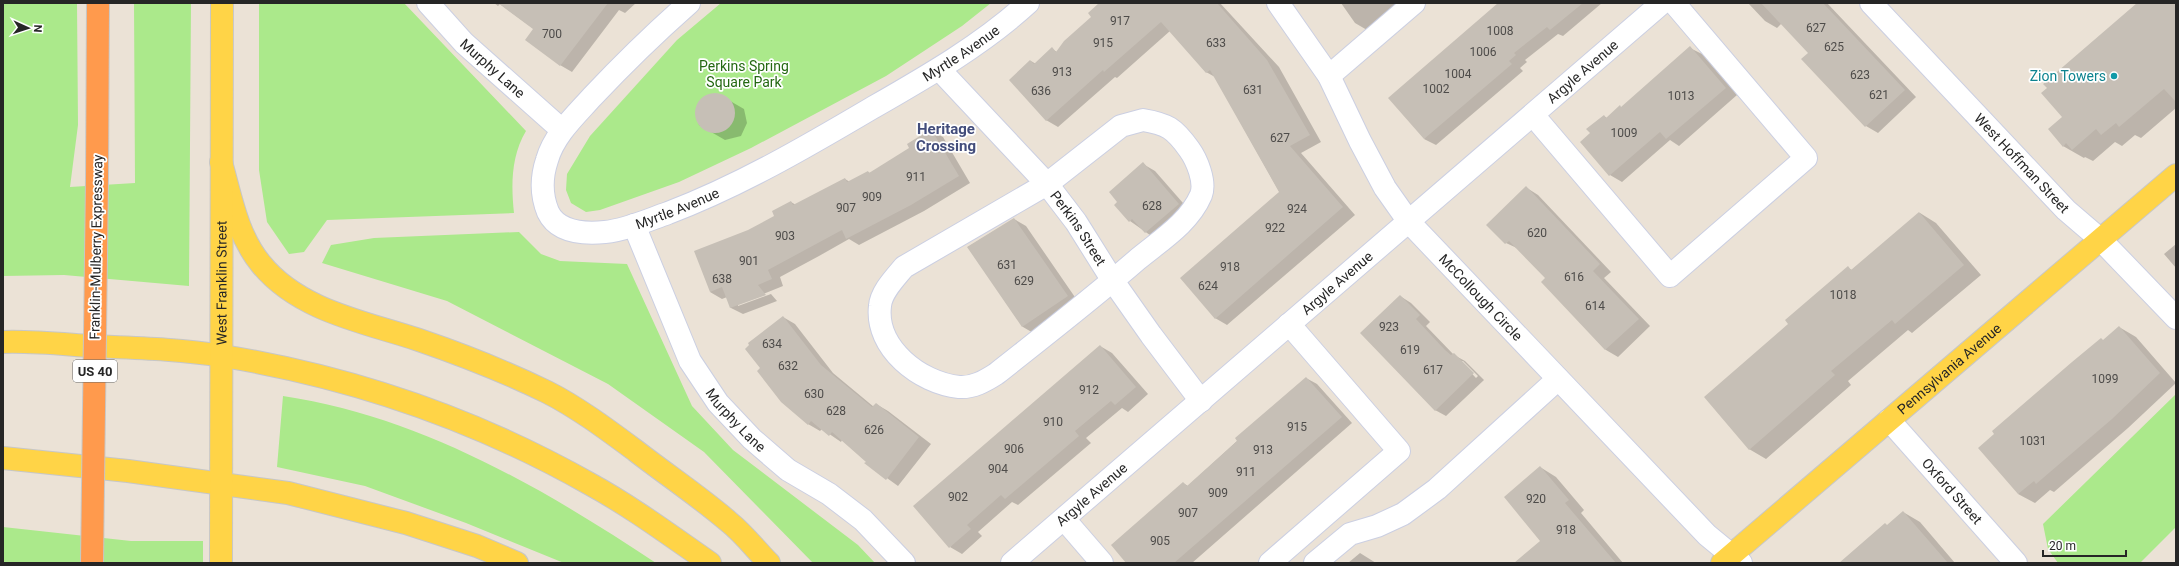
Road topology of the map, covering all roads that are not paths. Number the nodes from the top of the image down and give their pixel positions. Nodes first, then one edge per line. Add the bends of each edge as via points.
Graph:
1 (98, 3) edge
2 (222, 3) edge
3 (428, 3) edge
4 (689, 3) edge
5 (1028, 3) edge
6 (1278, 3) edge
7 (1414, 3) edge
8 (1662, 3) edge
9 (1674, 3) edge
10 (1872, 3) edge
11 (939, 69) junction
12 (1329, 76) junction
13 (1532, 115) junction
14 (562, 130) junction
15 (221, 162) junction
16 (2176, 175) edge
17 (1047, 184) junction
18 (1409, 222) junction
19 (634, 225) junction
20 (2101, 240) junction
21 (1113, 281) junction
22 (2176, 318) edge
23 (1289, 324) junction
24 (3, 342) edge
25 (221, 356) junction
26 (1558, 379) junction
27 (1201, 401) junction
28 (1889, 420) junction
29 (3, 458) edge
30 (221, 483) junction
31 (1064, 519) junction
32 (1731, 560) edge
33 (92, 563) edge
34 (221, 563) edge
35 (517, 563) edge
36 (710, 563) edge
37 (769, 563) edge
38 (904, 563) edge
39 (1012, 563) edge
40 (1102, 563) edge
41 (1270, 563) edge
42 (1315, 563) edge
43 (2016, 563) edge

1 - 33 highway, Franklin-Mulberry Expressway / US 40, bridge
2 - 15 main road, West Franklin Street
3 - 14 street, Murphy Lane via 464,43
4 - 14 street, Myrtle Avenue via 649,38
5 - 11 street, Myrtle Avenue via 1013,17
6 - 12 street, McCollough Circle
7 - 12 street
8 - 13 street, Argyle Avenue
9 - 13 street via 1806,158 1670,276
10 - 20 street, West Hoffman Street via 2066,210
11 - 17 street, Perkins Street
11 - 19 street, Myrtle Avenue via 745,179 688,205
12 - 18 street, McCollough Circle via 1385,188
13 - 18 street, Argyle Avenue
14 - 19 street, Myrtle Avenue via 547,158 542,180 543,200 550,216 564,229 580,232 606,232
15 - 25 main road, West Franklin Street
15 - 37 main road via 239,228 261,264 282,284 319,307 476,360 549,393 614,435 694,494 731,524
16 - 20 main road, Pennsylvania Avenue
17 - 21 street, Perkins Street via 1076,222
17 - 21 street via 1120,126 1143,120 1165,124 1183,140 1194,155 1202,178 1202,193 1190,216
17 - 21 street via 904,267 889,285 880,304 881,330 893,350 910,367 936,381 960,387 978,385 996,374
18 - 23 street, Argyle Avenue
18 - 26 street, McCollough Circle
19 - 38 street, Murphy Lane via 690,361 718,403 752,439 788,470 829,494 863,520
20 - 22 street, West Hoffman Street
20 - 28 main road, Pennsylvania Avenue
21 - 27 street, Perkins Street
23 - 27 street, Argyle Avenue
23 - 41 street via 1399,451
24 - 25 main road via 131,348
25 - 30 main road, West Franklin Street
25 - 36 main road via 296,371 374,391 452,418 590,484 647,519
26 - 32 street, McCollough Circle
26 - 42 street via 1436,489 1403,514 1377,526 1350,534
27 - 31 street, Argyle Avenue
28 - 32 main road, Pennsylvania Avenue
28 - 43 street, Oxford Street
29 - 30 main road
30 - 34 main road, West Franklin Street
30 - 35 main road via 288,493 344,506 477,546
31 - 39 street, Argyle Avenue
31 - 40 street

